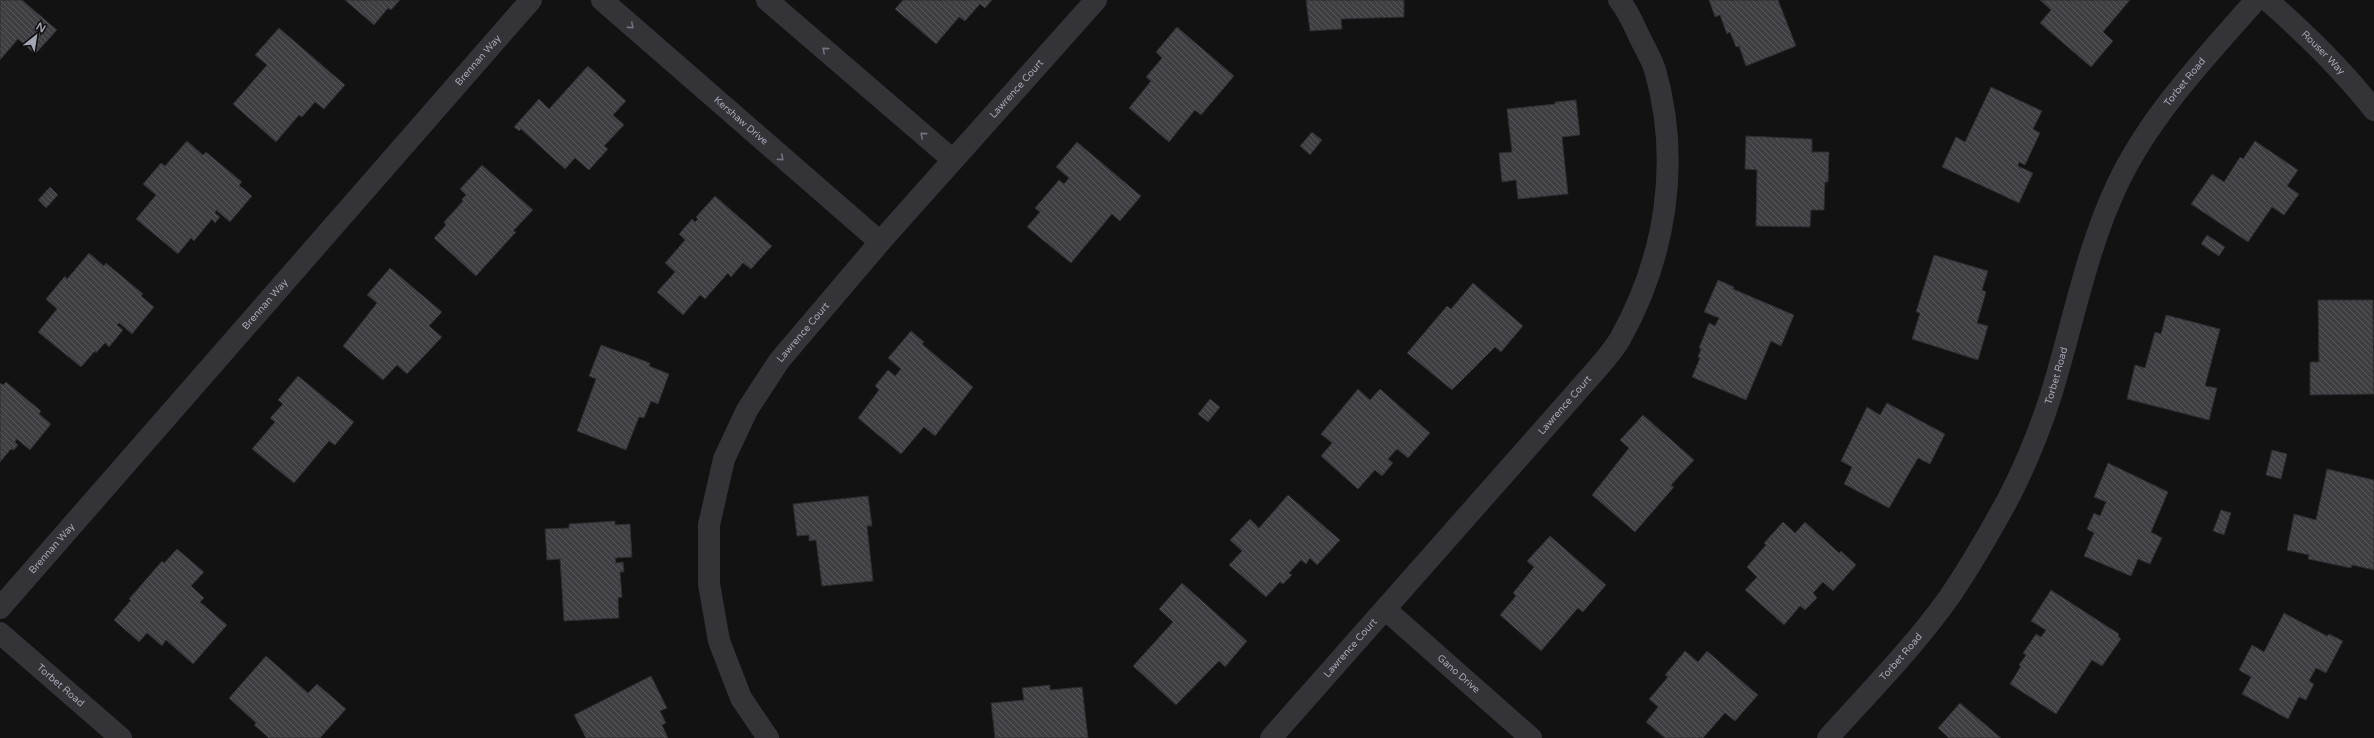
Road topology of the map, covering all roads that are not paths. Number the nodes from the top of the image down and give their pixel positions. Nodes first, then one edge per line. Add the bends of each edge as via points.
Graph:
1 (531, 0) edge
2 (602, 0) edge
3 (768, 0) edge
4 (1096, 0) edge
5 (1620, 0) edge
6 (2256, 0) edge
7 (2267, 0) edge
8 (2374, 110) edge
9 (953, 160) junction
10 (880, 242) junction
11 (0, 608) edge
12 (1385, 609) junction
13 (0, 633) edge
14 (121, 738) edge
15 (768, 738) edge
16 (1271, 738) edge
17 (1531, 738) edge
18 (1828, 738) edge

1 - 11 street, Brennan Way
2 -> 10 street, Kershaw Drive
9 -> 3 street
4 - 9 street, Lawrence Court
5 - 12 street, Lawrence Court via 1655,69 1668,133 1668,192 1657,252 1640,300 1619,340 1574,395
6 - 18 street, Torbet Road via 2143,136 2118,184 2096,237 2050,396 2009,497 1982,546 1950,596 1923,630
7 - 8 street, Rouser Way via 2311,38
9 - 10 street, Lawrence Court
10 - 15 street, Lawrence Court via 780,361 747,410 724,459 709,525 709,584 719,641 742,698
12 - 16 street, Lawrence Court
12 - 17 street, Gano Drive
13 - 14 street, Torbet Road

